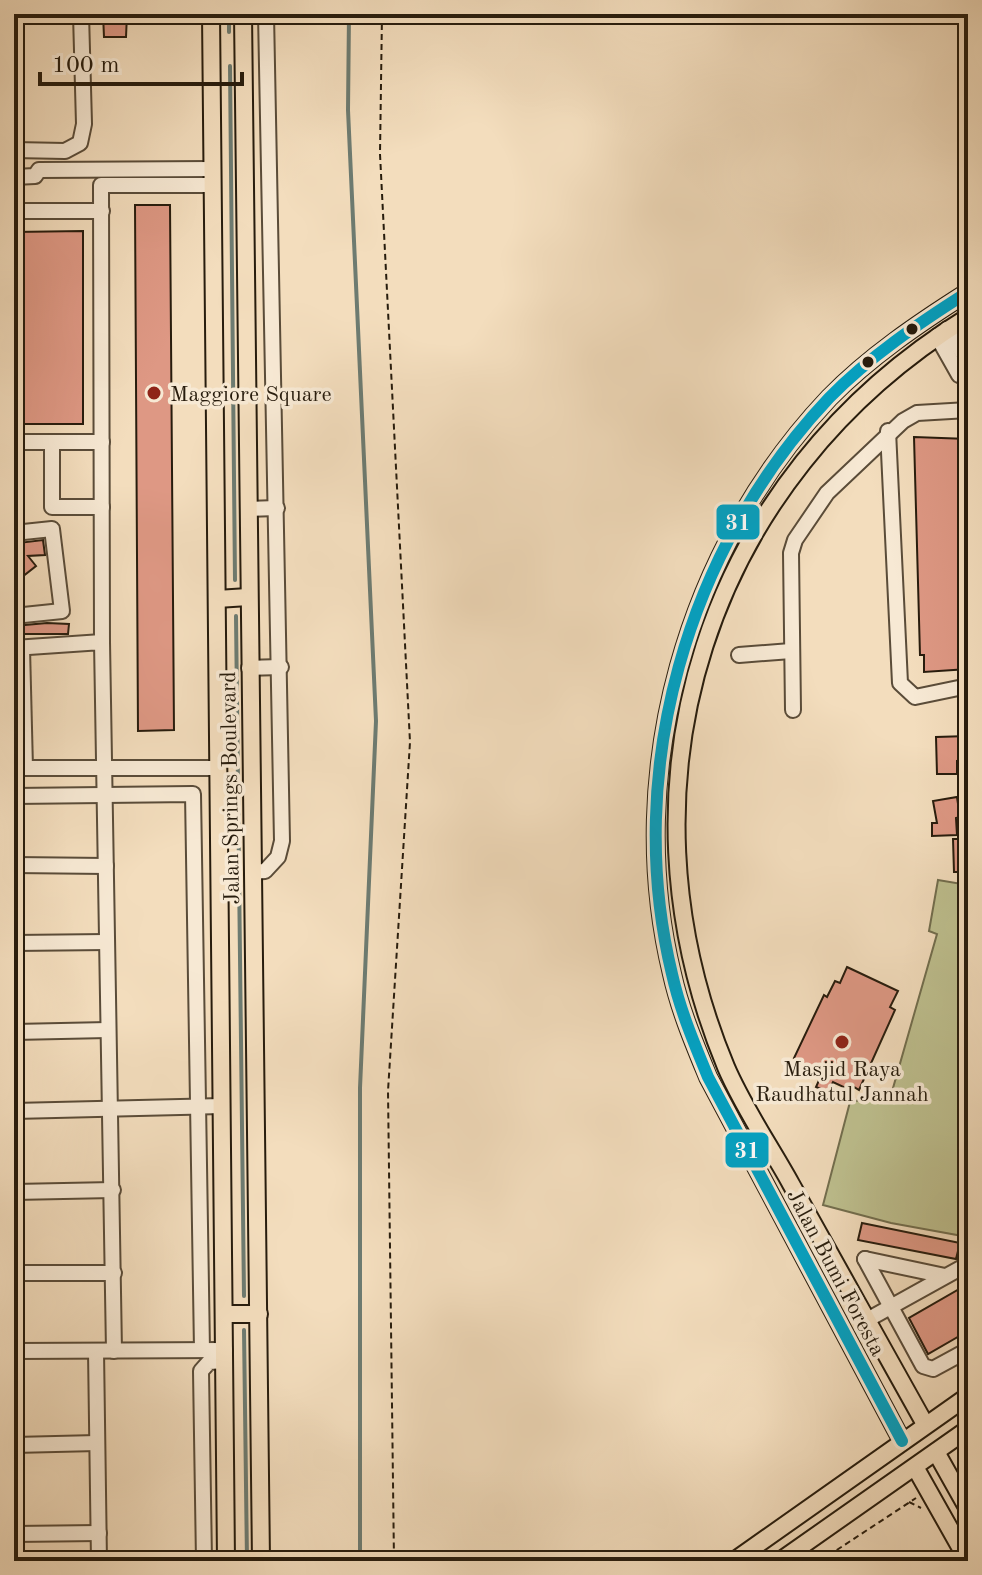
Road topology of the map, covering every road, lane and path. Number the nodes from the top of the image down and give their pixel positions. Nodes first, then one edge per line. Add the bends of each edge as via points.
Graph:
1 (81, 14) edge
2 (211, 14) edge
3 (266, 14) edge
4 (382, 14) edge
5 (243, 22) edge
6 (266, 30) junction
7 (243, 57) junction
8 (213, 58) junction
9 (245, 118) junction
10 (269, 118) junction
11 (14, 150) edge
12 (14, 177) edge
13 (212, 177) junction
14 (14, 211) edge
15 (102, 211) junction
16 (968, 292) edge
17 (931, 316) junction
18 (968, 317) edge
19 (942, 332) junction
20 (968, 362) edge
21 (964, 384) edge
22 (968, 410) edge
23 (888, 431) junction
24 (14, 442) edge
25 (52, 442) junction
26 (102, 442) junction
27 (102, 507) junction
28 (277, 508) junction
29 (248, 509) junction
30 (14, 533) edge
31 (248, 597) junction
32 (217, 599) junction
33 (14, 616) edge
34 (102, 642) junction
35 (18, 648) edge
36 (791, 651) junction
37 (739, 655) dead end
38 (281, 667) junction
39 (249, 668) junction
40 (968, 686) edge
41 (793, 710) dead end
42 (19, 768) edge
43 (104, 768) junction
44 (219, 768) junction
45 (104, 795) junction
46 (14, 796) edge
47 (14, 865) edge
48 (106, 866) junction
49 (259, 872) junction
50 (107, 942) junction
51 (14, 943) edge
52 (108, 1030) junction
53 (14, 1032) edge
54 (222, 1106) junction
55 (198, 1107) junction
56 (112, 1109) junction
57 (14, 1111) edge
58 (761, 1129) junction
59 (741, 1141) junction
60 (113, 1190) junction
61 (14, 1192) edge
62 (968, 1264) edge
63 (14, 1273) edge
64 (114, 1273) junction
65 (945, 1276) junction
66 (891, 1307) junction
67 (224, 1314) junction
68 (259, 1314) junction
69 (867, 1320) junction
70 (202, 1350) junction
71 (968, 1350) edge
72 (14, 1351) edge
73 (96, 1351) junction
74 (114, 1351) junction
75 (225, 1356) junction
76 (968, 1396) edge
77 (925, 1424) junction
78 (968, 1429) edge
79 (902, 1441) junction
80 (97, 1443) junction
81 (14, 1445) edge
82 (936, 1452) junction
83 (915, 1467) junction
84 (928, 1490) junction
85 (968, 1509) edge
86 (99, 1533) junction
87 (14, 1534) edge
88 (99, 1561) edge
89 (204, 1561) edge
90 (226, 1561) edge
91 (261, 1561) edge
92 (394, 1561) edge
93 (734, 1561) edge
94 (780, 1561) edge
95 (820, 1561) edge
96 (968, 1561) edge

1 - 11 street via 83,136 73,149
2 - 8 main road, Jalan Springs Boulevard
3 - 6 street
4 - 92 path via 380,154 410,742 388,1091
5 - 6 street
5 - 7 main road, Jalan Springs Boulevard
6 - 10 street
7 - 8 main road
7 - 9 main road, Jalan Springs Boulevard
8 - 13 main road, Jalan Springs Boulevard
9 - 10 street
9 - 29 main road, Jalan Springs Boulevard
10 - 28 street
12 - 13 street via 35,176 39,170
13 - 15 street via 101,185
13 - 32 main road, Jalan Springs Boulevard
14 - 15 street
15 - 26 street
16 - 17 main road, Jalan Bumi Foresta
17 - 19 main road
17 - 59 main road, Jalan Bumi Foresta via 831,396 766,475 727,539 702,595 675,682 655,818 664,939 685,1022
18 - 19 main road, Jalan Bumi Foresta
19 - 20 street
19 - 21 street
19 - 58 main road, Jalan Bumi Foresta via 868,391 784,485 721,603 680,744 674,810 683,922 727,1069
22 - 23 street via 917,413
23 - 36 street via 827,493 795,540
23 - 40 street via 900,683 915,697
24 - 25 street
25 - 26 street
25 - 27 street via 52,507
26 - 27 street
27 - 34 street
28 - 29 street
28 - 38 street
29 - 31 main road, Jalan Springs Boulevard
30 - 33 street via 52,529 62,611
31 - 32 main road
31 - 39 main road, Jalan Springs Boulevard
32 - 44 main road, Jalan Springs Boulevard
34 - 35 street
34 - 43 street
35 - 42 street
36 - 37 street
36 - 41 street
38 - 39 street
38 - 49 street via 282,841 278,857
39 - 49 main road, Jalan Springs Boulevard
42 - 43 street
43 - 44 street
43 - 45 street
44 - 54 main road, Jalan Springs Boulevard
45 - 46 street
45 - 48 street
45 - 55 street via 193,794
47 - 48 street
48 - 50 street
49 - 68 main road, Jalan Springs Boulevard
50 - 51 street
50 - 52 street
52 - 53 street
52 - 56 street
54 - 55 street
54 - 67 main road, Jalan Springs Boulevard
55 - 56 street
55 - 70 street
56 - 57 street
56 - 60 street
58 - 59 main road
58 - 69 main road, Jalan Bumi Foresta
59 - 79 main road, Jalan Bumi Foresta
60 - 61 street
60 - 64 street
62 - 65 street
63 - 64 street
64 - 74 street
65 - 66 street
65 - 66 street via 865,1259
66 - 69 street
66 - 71 street via 927,1370
67 - 68 main road
67 - 75 main road, Jalan Springs Boulevard
68 - 91 main road, Jalan Springs Boulevard
69 - 77 main road, Jalan Bumi Foresta
70 - 74 street
70 - 75 street
72 - 73 street
73 - 74 street
73 - 80 street
75 - 89 street via 201,1371
75 - 90 main road, Jalan Springs Boulevard
76 - 77 main road
77 - 79 main road
78 - 82 main road
79 - 93 main road
80 - 81 street
80 - 86 street
82 - 83 main road
82 - 85 main road
83 - 84 main road
83 - 94 main road
84 - 95 path
84 - 96 main road
86 - 87 street
86 - 88 street

